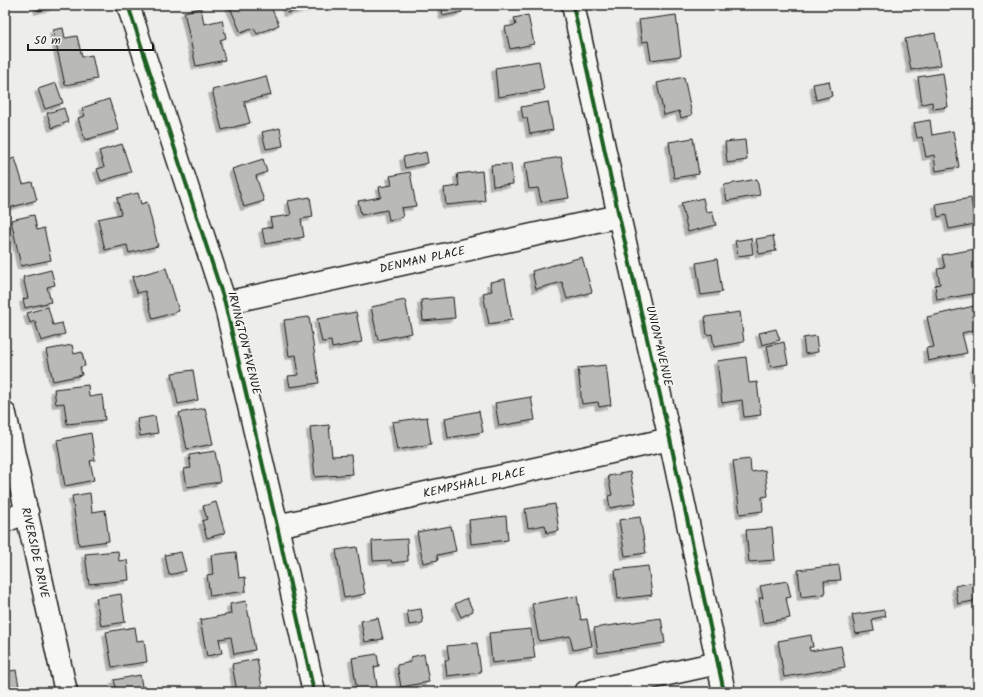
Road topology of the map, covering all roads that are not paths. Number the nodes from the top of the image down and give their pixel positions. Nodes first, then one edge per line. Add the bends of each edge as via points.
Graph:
1 (128, 5) edge
2 (573, 5) edge
3 (619, 216) junction
4 (225, 303) junction
5 (5, 414) edge
6 (670, 439) junction
7 (27, 512) junction
8 (5, 521) edge
9 (277, 526) junction
10 (718, 663) junction
11 (66, 692) edge
12 (314, 692) edge
13 (586, 692) edge
14 (724, 692) edge

1 - 4 street, IRVINGTON AVENUE
2 - 3 street, UNION AVENUE
3 - 4 street, DENMAN PLACE
3 - 6 street, UNION AVENUE
4 - 9 street, IRVINGTON AVENUE
5 - 7 street, RIVERSIDE DRIVE
6 - 9 street, KEMPSHALL PLACE
6 - 10 street, UNION AVENUE
7 - 8 street
7 - 11 street, RIVERSIDE DRIVE
9 - 12 street, IRVINGTON AVENUE
10 - 13 street
10 - 14 street, UNION AVENUE

